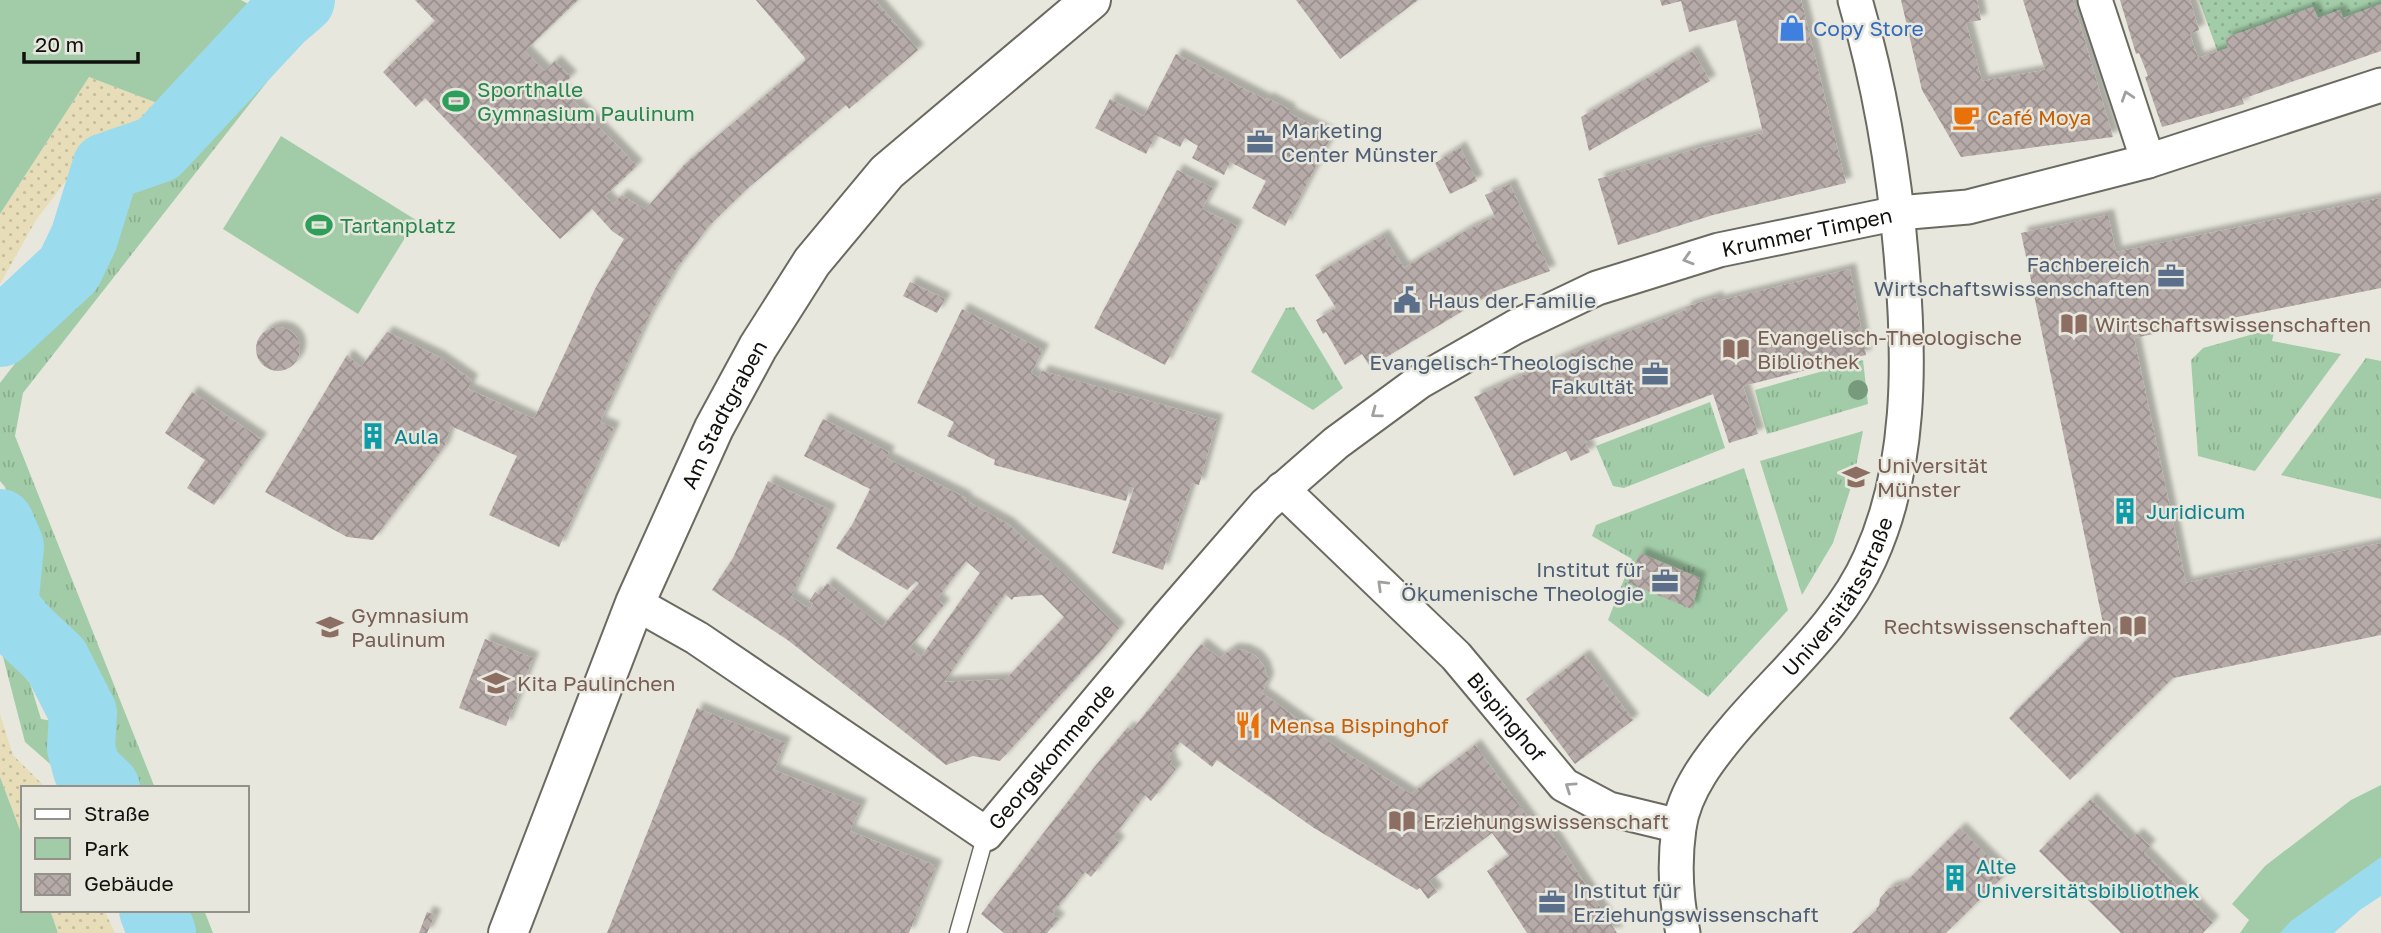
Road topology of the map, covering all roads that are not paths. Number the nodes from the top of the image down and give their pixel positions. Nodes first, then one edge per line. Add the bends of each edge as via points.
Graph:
1 (1091, 0) edge
2 (1855, 0) edge
3 (2095, 0) edge
4 (2381, 85) edge
5 (2148, 161) junction
6 (1898, 213) junction
7 (1282, 489) junction
8 (635, 603) junction
9 (1679, 826) junction
10 (986, 834) junction
11 (508, 933) edge
12 (958, 933) edge
13 (1683, 933) edge

1 - 8 main road, Am Stadtgraben via 887,172 812,262 714,428
2 - 6 street, Universitätsstraße via 1884,117
5 -> 3 street
4 - 5 street, Krummer Timpen
5 - 6 street, Krummer Timpen via 1968,207
6 -> 7 street, Krummer Timpen via 1719,250 1597,288 1515,327 1419,382
6 - 9 street, Universitätsstraße via 1906,344 1904,404 1888,510 1870,559 1848,598 1714,753 1692,790
9 -> 7 street, Bispinghof via 1609,810 1564,785 1455,656
7 - 10 street, Georgskommende
8 - 10 street, Georgskommende via 697,638
8 - 11 main road, Am Stadtgraben
9 - 13 street via 1677,905
10 - 12 lane

